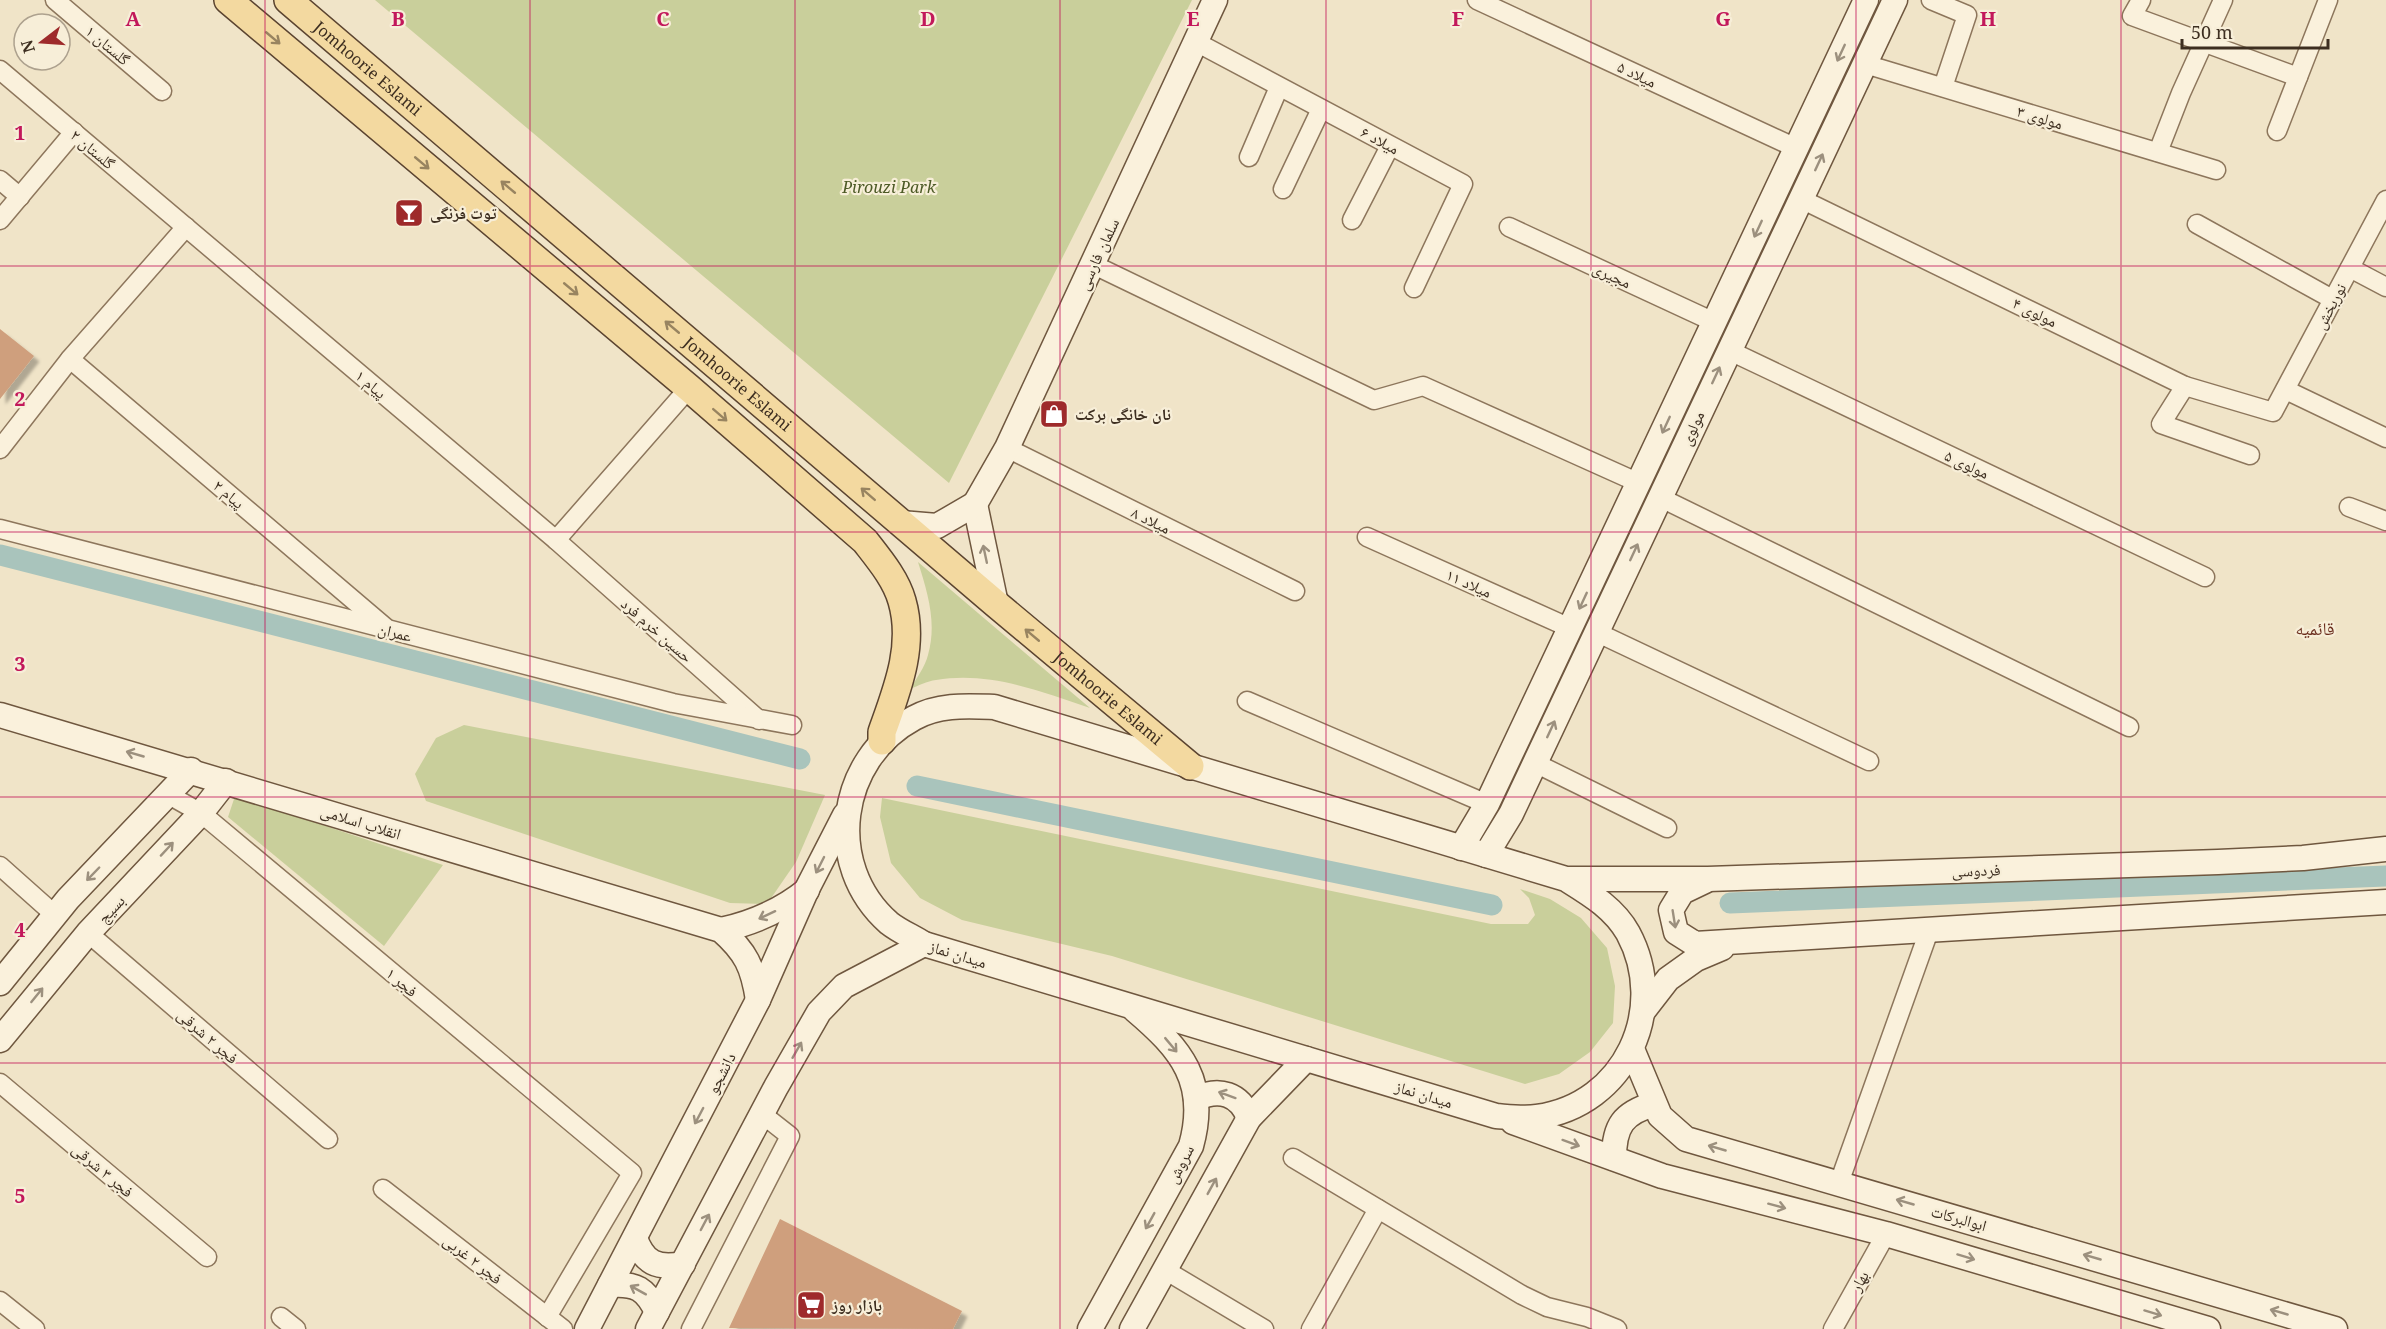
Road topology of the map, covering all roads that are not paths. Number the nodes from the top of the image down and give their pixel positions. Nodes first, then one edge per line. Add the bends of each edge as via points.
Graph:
1 (55, 0) edge
2 (228, 0) edge
3 (288, 0) edge
4 (1215, 0) edge
5 (1477, 0) edge
6 (1866, 0) edge
7 (1895, 0) edge
8 (1931, 0) edge
9 (2141, 0) edge
10 (2223, 0) edge
11 (2328, 0) edge
12 (1196, 42) junction
13 (2204, 43) junction
14 (1865, 64) junction
15 (0, 70) edge
16 (2298, 77) junction
17 (1279, 87) junction
18 (1943, 87) junction
19 (162, 91) dead end
20 (1820, 99) junction
21 (1321, 109) junction
22 (1844, 109) junction
23 (2277, 131) dead end
24 (74, 132) junction
25 (1390, 146) junction
26 (1796, 148) junction
27 (2158, 152) junction
28 (1249, 157) dead end
29 (2216, 170) dead end
30 (0, 180) edge
31 (1283, 189) dead end
32 (20, 197) junction
33 (1802, 199) junction
34 (2386, 200) edge
35 (545, 219) junction
36 (0, 220) edge
37 (1352, 220) dead end
38 (2198, 224) dead end
39 (186, 227) junction
40 (1509, 227) dead end
41 (521, 246) junction
42 (1094, 265) junction
43 (2350, 268) junction
44 (2386, 287) edge
45 (1414, 288) dead end
46 (2334, 300) junction
47 (1714, 322) junction
48 (1728, 350) junction
49 (70, 359) junction
50 (2185, 386) junction
51 (689, 388) junction
52 (2286, 390) junction
53 (2273, 412) joint
54 (2386, 438) edge
55 (1006, 448) junction
56 (0, 449) edge
57 (2250, 454) dead end
58 (1639, 483) junction
59 (1659, 498) junction
60 (975, 504) junction
61 (2349, 507) dead end
62 (2386, 520) edge
63 (901, 523) junction
64 (0, 529) edge
65 (1367, 537) dead end
66 (556, 540) junction
67 (2205, 577) dead end
68 (1295, 591) dead end
69 (996, 604) junction
70 (1570, 628) junction
71 (389, 630) junction
72 (1596, 632) junction
73 (1247, 701) dead end
74 (0, 715) edge
75 (759, 720) junction
76 (792, 725) dead end
77 (2129, 727) dead end
78 (882, 741) junction
79 (1869, 761) dead end
80 (1535, 764) junction
81 (1191, 766) junction
82 (191, 770) junction
83 (226, 781) junction
84 (170, 795) junction
85 (1487, 804) junction
86 (201, 813) junction
87 (847, 813) junction
88 (1511, 814) junction
89 (1667, 828) dead end
90 (1461, 848) junction
91 (2386, 849) edge
92 (1486, 855) junction
93 (0, 866) edge
94 (1566, 879) junction
95 (1708, 879) junction
96 (807, 889) junction
97 (2386, 902) edge
98 (55, 915) junction
99 (1930, 928) junction
100 (721, 930) junction
101 (88, 933) junction
102 (1738, 941) junction
103 (924, 944) junction
104 (0, 983) edge
105 (758, 1000) junction
106 (1128, 1005) junction
107 (1644, 1010) junction
108 (0, 1040) edge
109 (1632, 1049) junction
110 (1306, 1059) junction
111 (0, 1083) edge
112 (1196, 1099) junction
113 (1654, 1104) junction
114 (762, 1114) junction
115 (1496, 1116) junction
116 (1250, 1118) junction
117 (328, 1139) dead end
118 (1293, 1158) dead end
119 (1614, 1158) junction
120 (1839, 1183) junction
121 (383, 1189) dead end
122 (1378, 1209) junction
123 (1886, 1234) junction
124 (635, 1238) junction
125 (207, 1257) dead end
126 (682, 1264) junction
127 (1165, 1270) junction
128 (610, 1285) junction
129 (0, 1301) edge
130 (281, 1317) dead end
131 (547, 1317) junction
132 (653, 1320) edge
133 (35, 1329) edge
134 (296, 1329) edge
135 (563, 1329) edge
136 (587, 1329) edge
137 (691, 1329) edge
138 (1090, 1329) edge
139 (1132, 1329) edge
140 (1264, 1329) edge
141 (1311, 1329) edge
142 (1617, 1329) edge
143 (1833, 1329) edge
144 (2208, 1329) edge
145 (2335, 1329) edge

1 - 19 street, گلستان ۱
2 -> 41 main road
35 -> 3 main road, Jomhoorie Eslami
4 - 12 street, سلمان فارسی
5 - 26 street, میلاد ۵
6 -> 20 street, مولوی
7 - 14 street, مولوی
8 - 18 street via 1967,15
9 - 13 street via 2132,16
10 - 13 street
11 - 16 street
12 - 17 street, میلاد ۶
12 - 42 street, سلمان فارسی
13 - 16 street
13 - 27 street
14 - 18 street, مولوی ۳
14 - 22 street, مولوی
15 - 24 street, گلستان ۲
16 - 23 street
17 - 21 street, میلاد ۶
17 - 28 street
18 - 27 street, مولوی ۳
20 - 22 street
20 - 26 street, مولوی
21 - 25 street, میلاد ۶
21 - 31 street
33 -> 22 street, مولوی
24 - 32 street
24 - 39 street, گلستان ۲
25 - 37 street
25 - 45 street, میلاد ۶ via 1462,183
26 -> 47 street, مولوی
27 - 29 street, مولوی ۳
30 - 32 street
32 - 36 street
33 - 48 street, مولوی
33 - 50 street, مولوی ۴
34 - 43 street, نوربخش
35 - 41 main road
63 -> 35 main road, Jomhoorie Eslami
38 - 46 street
39 - 49 street
39 - 66 street, پیام ۱
40 - 47 street, مجیری
41 -> 51 main road
42 - 55 street, سلمان فارسی
42 - 58 street via 1374,400 1423,386
43 - 44 street
43 - 46 street, نوربخش
46 - 52 street, نوربخش
47 -> 58 street, مولوی
59 -> 48 street, مولوی
48 - 67 street, مولوی ۵
49 - 56 street
49 - 71 street, پیام ۲
50 - 53 street, مولوی ۴
50 - 57 street via 2161,424
51 - 66 street
51 -> 78 main road via 865,541 884,566 902,599 908,635 899,685
52 - 53 street, نوربخش
52 - 54 street
55 - 60 street, سلمان فارسی
55 - 68 street, میلاد ۸
58 -> 70 street, مولوی
72 -> 59 street, مولوی
59 - 77 street
60 - 63 street via 937,526
69 -> 60 street
61 - 62 street
63 - 69 main road, Jomhoorie Eslami
64 - 71 street, عمران
65 - 70 street, میلاد ۱۱
66 - 75 street, حسین خرم فرد
81 -> 69 main road, Jomhoorie Eslami
70 - 85 street, مولوی
71 - 75 street, عمران via 673,704
72 - 79 street
80 -> 72 street, مولوی
73 - 85 street
82 -> 74 street, انقلاب اسلامی
75 - 76 street, عمران
78 - 81 street, میدان نماز via 915,717 934,711 954,706 994,707
78 - 87 street, میدان نماز via 858,774
80 - 88 street, مولوی
80 - 89 street
81 - 90 street, میدان نماز
82 - 83 street, انقلاب اسلامی
82 - 84 street
83 - 86 street, بسیج
83 - 100 street, انقلاب اسلامی
84 - 86 street, فجر ۱
84 -> 98 street
85 - 88 street
85 - 90 street, مولوی
101 -> 86 street, بسیج
86 - 131 street, فجر ۱ via 632,1173
87 -> 96 street, دانشجو
87 - 103 street, میدان نماز via 848,854 863,892 889,923
88 - 92 street, مولوی
90 - 92 street, میدان نماز
91 - 95 street, فردوسی via 2218,862
92 - 94 street, میدان نماز
93 - 98 street
94 - 95 street, فردوسی
94 - 107 street, میدان نماز via 1601,900 1627,932 1642,969
95 -> 102 street via 1682,892 1671,910 1676,932 1695,944
96 -> 100 street via 788,905 763,917
96 - 105 street, دانشجو
97 - 99 street
98 - 104 street
99 - 102 street
99 - 120 street
100 - 105 street via 747,959
108 -> 101 street, بسیج
101 - 117 street, فجر ۲ شرقی
102 - 107 street via 1696,958 1668,979
103 - 106 street, میدان نماز
114 -> 103 street via 819,1012 844,986
105 -> 124 street, دانشجو
106 - 110 street, میدان نماز
106 -> 112 street, سروش via 1160,1031 1184,1060
107 - 109 street, میدان نماز
109 - 113 street, ابوالبرکات
109 - 115 street, میدان نماز via 1609,1082 1576,1106 1537,1118
110 - 115 street, میدان نماز
110 - 116 street
111 - 125 street, فجر ۳ شرقی
116 -> 112 street via 1238,1099 1228,1094 1217,1092
112 -> 138 street, سروش via 1197,1118 1191,1146
113 - 119 street via 1636,1109 1622,1122 1614,1139
120 -> 113 street, ابوالبرکات via 1686,1139 1660,1116
126 -> 114 street
114 - 137 street via 790,1136
115 -> 119 street
127 -> 116 street
118 - 122 street
119 -> 123 street via 1662,1176
145 -> 120 street, ابوالبرکات
121 - 131 street, فجر ۲ غربی
122 - 141 street
122 - 142 street via 1522,1295 1546,1307
123 - 143 street, بهار
123 -> 144 street
124 - 126 street via 640,1253 652,1263 667,1267
124 - 128 street, دانشجو
126 - 132 street
127 - 139 street
127 - 140 street
132 -> 128 street via 651,1298 639,1288
128 - 136 street, دانشجو
129 - 133 street
130 - 134 street
131 - 135 street, فجر ۲ غربی

